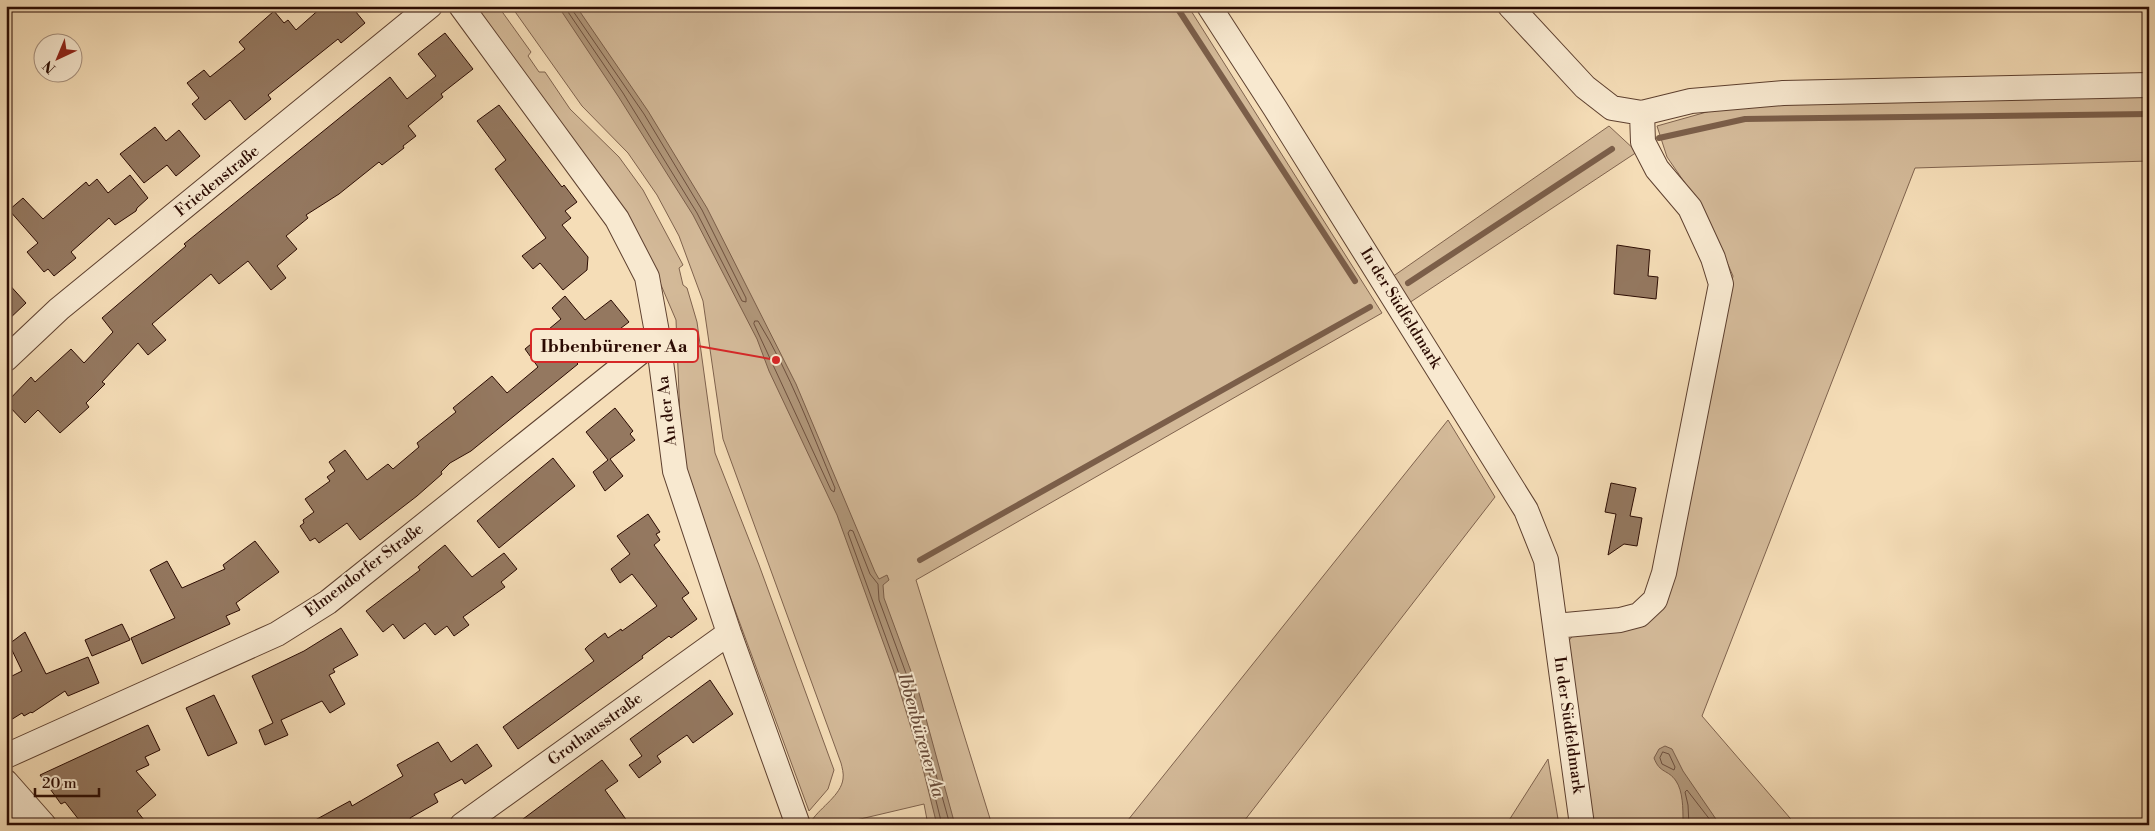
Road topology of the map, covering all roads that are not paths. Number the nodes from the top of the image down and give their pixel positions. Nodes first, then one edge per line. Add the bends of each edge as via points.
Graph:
1 (430, 6) edge
2 (461, 6) edge
3 (1210, 6) edge
4 (1510, 6) edge
5 (2149, 85) edge
6 (1642, 113) junction
7 (658, 338) junction
8 (6, 359) edge
9 (1555, 626) junction
10 (729, 633) junction
11 (6, 756) edge
12 (6, 782) edge
13 (27, 806) junction
14 (9, 825) edge
15 (44, 825) edge
16 (462, 825) edge
17 (798, 825) edge
18 (1582, 825) edge

1 - 8 street, Friedenstraße via 59,309
2 - 7 street, An der Aa via 617,219 647,277
3 - 9 street, In der Südfeldmark via 1526,510 1546,560
4 - 6 street via 1585,87 1612,108
5 - 6 street via 1783,93 1691,101
6 - 9 street via 1643,142 1657,169 1690,208 1713,258 1720,284 1664,573 1654,600 1639,615 1620,620
7 - 10 street, An der Aa via 675,470
7 - 11 street, Elmendorfer Straße via 328,602 277,634
9 - 18 street, In der Südfeldmark
10 - 16 street, Grothausstraße
10 - 17 street, An der Aa
12 - 13 street
13 - 14 street
13 - 15 street

